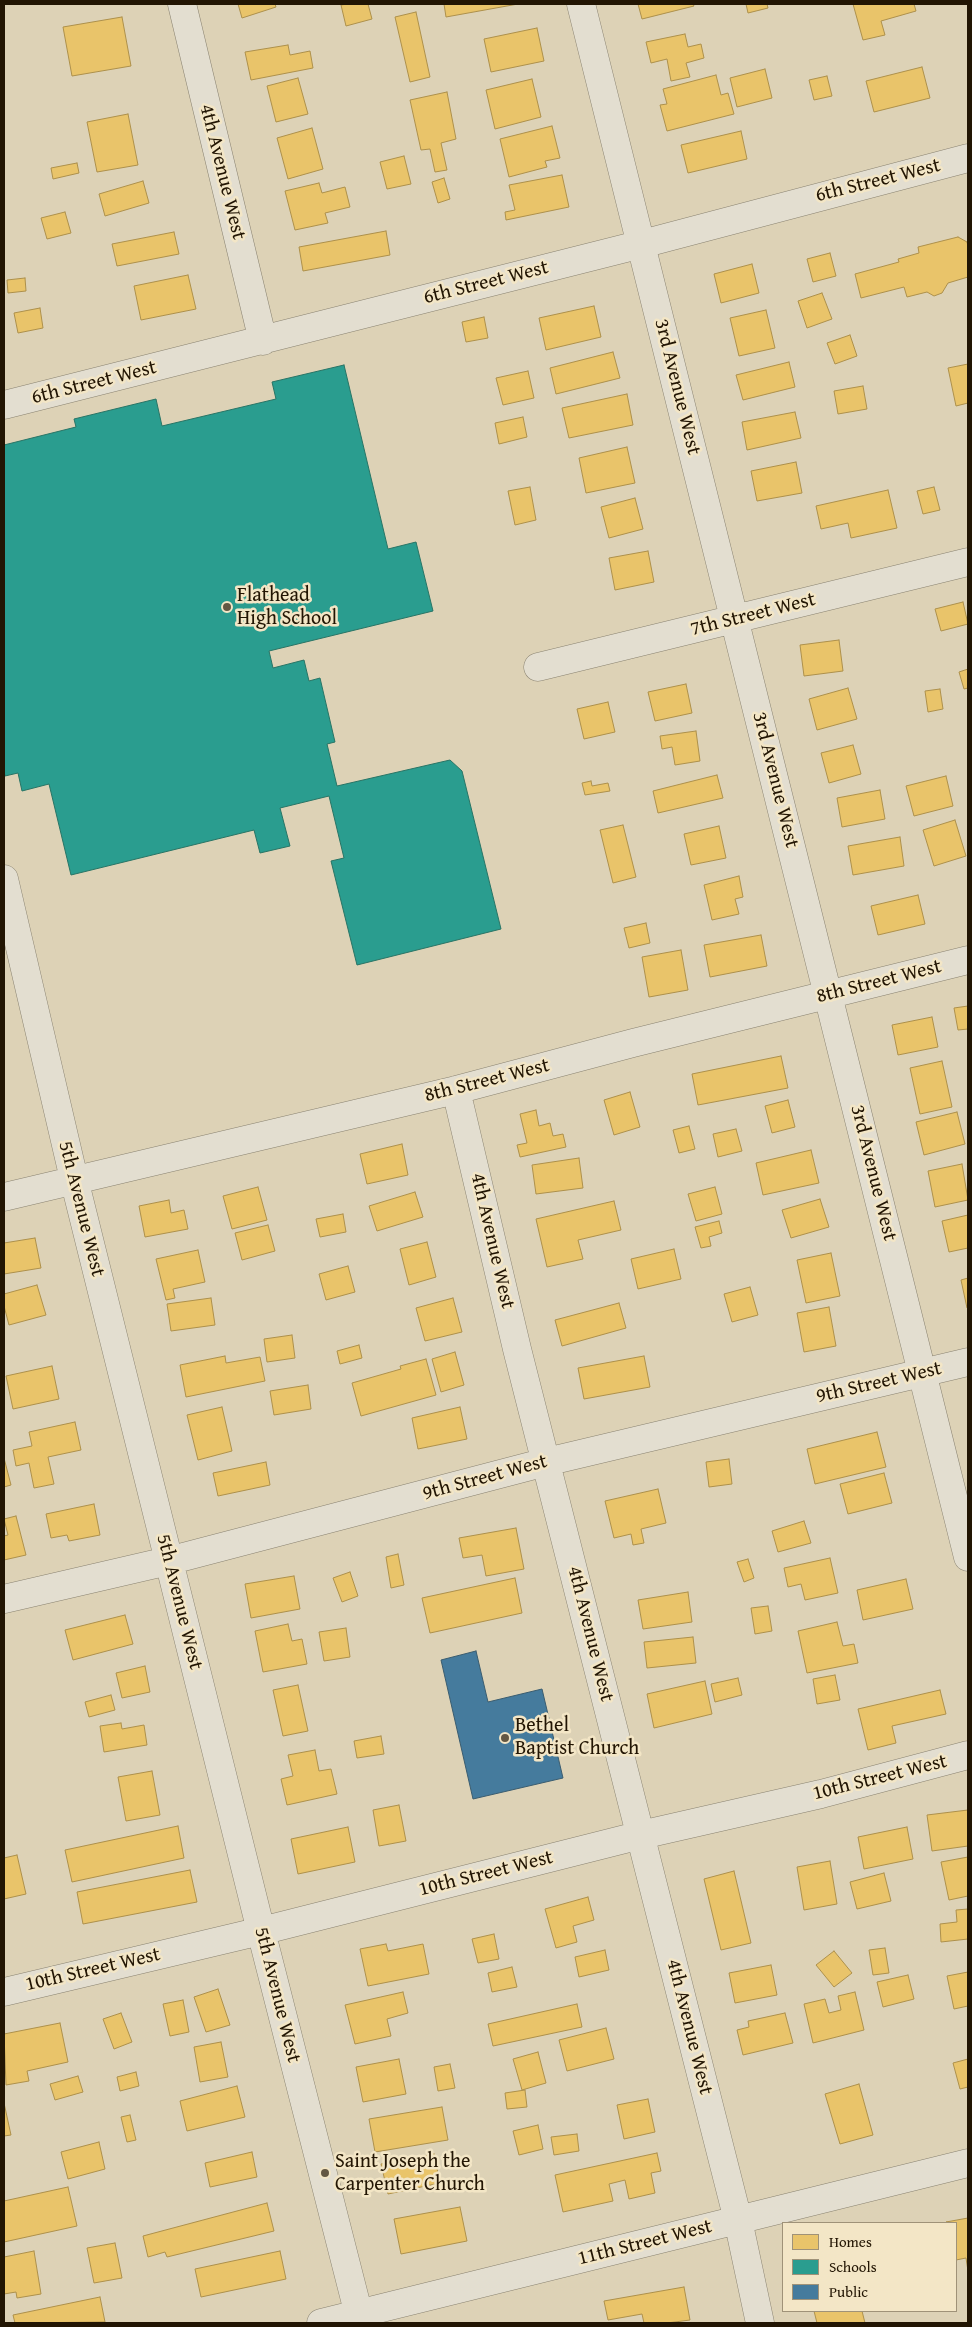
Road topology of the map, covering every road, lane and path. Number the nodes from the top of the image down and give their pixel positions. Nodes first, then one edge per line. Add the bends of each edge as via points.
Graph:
1 (182, 4) edge
2 (581, 4) edge
3 (968, 158) edge
4 (642, 244) junction
5 (263, 340) junction
6 (4, 405) edge
7 (968, 562) edge
8 (735, 619) junction
9 (538, 666) dead end
10 (4, 879) edge
11 (968, 960) edge
12 (828, 995) junction
13 (456, 1090) junction
14 (74, 1179) junction
15 (4, 1197) edge
16 (968, 1362) edge
17 (922, 1373) junction
18 (546, 1462) junction
19 (968, 1557) edge
20 (168, 1561) junction
21 (4, 1599) edge
22 (968, 1756) edge
23 (641, 1836) junction
24 (261, 1931) junction
25 (4, 1992) edge
26 (968, 2163) edge
27 (738, 2220) junction
28 (360, 2319) edge
29 (321, 2323) edge
30 (760, 2323) edge

1 - 5 street, 4th Avenue West
2 - 4 street, 3rd Avenue West
3 - 4 street, 6th Street West
4 - 5 street, 6th Street West
4 - 8 street, 3rd Avenue West
5 - 6 street, 6th Street West
7 - 8 street, 7th Street West
8 - 9 street, 7th Street West
8 - 12 street, 3rd Avenue West
10 - 14 street, 5th Avenue West
11 - 12 street, 8th Street West
12 - 13 street, 8th Street West
12 - 17 street, 3rd Avenue West
13 - 14 street, 8th Street West
13 - 18 street, 4th Avenue West
14 - 15 street, 8th Street West
14 - 20 street, 5th Avenue West
16 - 17 street, 9th Street West
17 - 18 street, 9th Street West
17 - 19 street, 3rd Avenue West
18 - 20 street, 9th Street West
18 - 23 street, 4th Avenue West
20 - 21 street, 9th Street West
20 - 24 street, 5th Avenue West
22 - 23 street, 10th Street West
23 - 24 street, 10th Street West
23 - 27 street, 4th Avenue West
24 - 25 street, 10th Street West
24 - 28 street, 5th Avenue West
26 - 27 street, 11th Street West
27 - 28 street, 11th Street West
27 - 30 street, 4th Avenue West
28 - 29 street, 11th Street West

